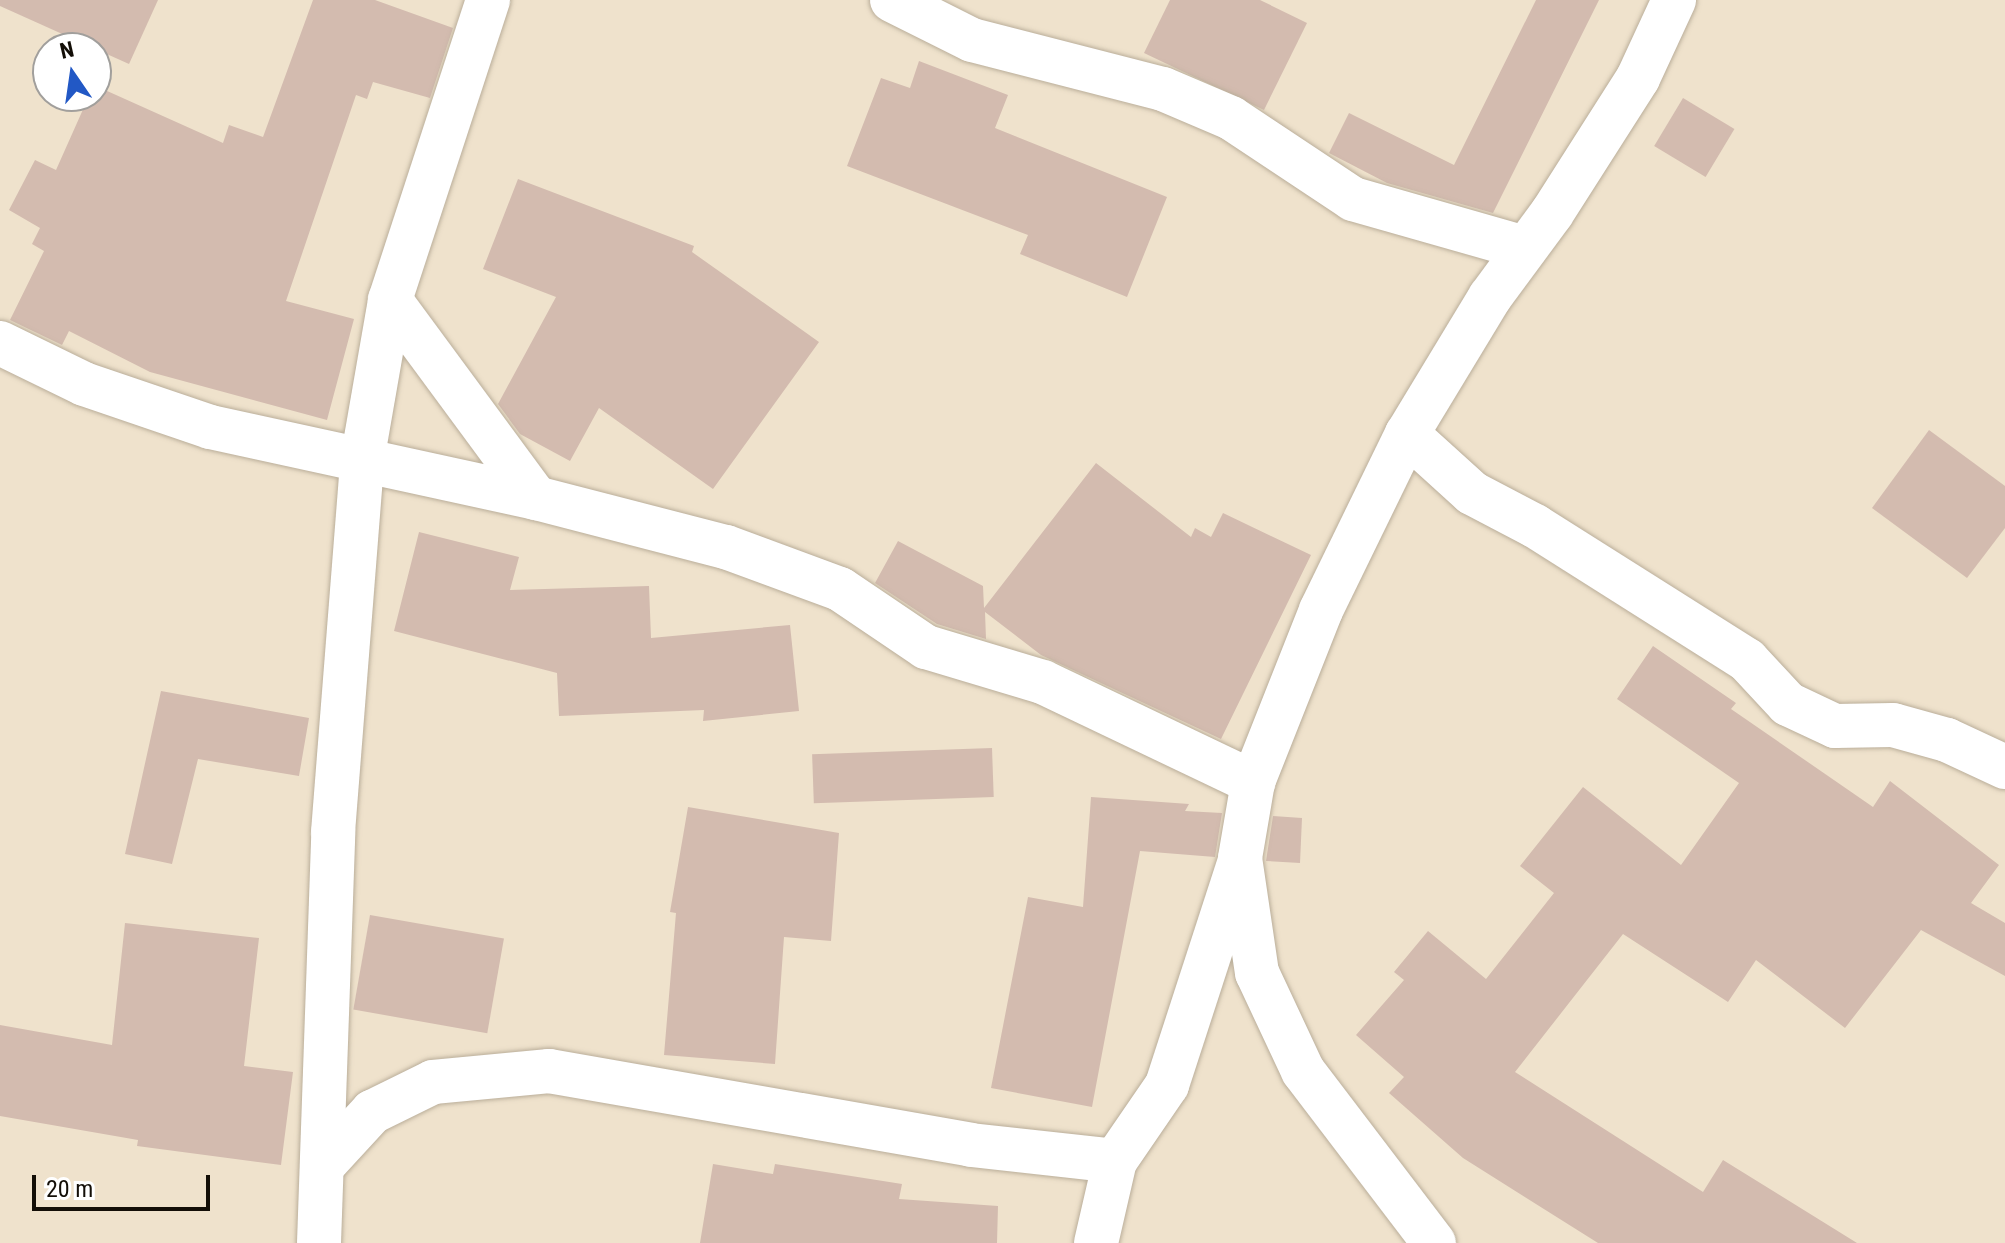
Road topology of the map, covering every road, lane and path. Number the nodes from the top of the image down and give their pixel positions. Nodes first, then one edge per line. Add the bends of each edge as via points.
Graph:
1 (488, 0) edge
2 (892, 0) edge
3 (1674, 0) edge
4 (1525, 248) junction
5 (390, 300) junction
6 (0, 343) edge
7 (1407, 434) junction
8 (362, 461) junction
9 (536, 498) junction
10 (2005, 767) edge
11 (1253, 782) junction
12 (1240, 858) junction
13 (1115, 1161) junction
14 (324, 1164) junction
15 (319, 1243) edge
16 (1096, 1243) edge
17 (1434, 1243) edge

1 - 5 street
2 - 4 street via 972,40 1163,89 1231,118 1353,199
3 - 4 street via 1638,78
4 - 7 street
5 - 8 street
5 - 9 street
6 - 8 street via 84,384 210,427
7 - 10 street via 1472,493 1535,526 1747,660 1788,704 1835,726 1893,725 1947,740
7 - 11 street via 1321,610
8 - 9 street
8 - 14 street via 333,832
9 - 11 street via 726,547 840,589 926,647 1043,682
11 - 12 street
12 - 13 street via 1167,1085
12 - 17 street via 1257,973 1303,1071
13 - 14 street via 984,1148 549,1071 433,1082 372,1112
13 - 16 street
14 - 15 street

